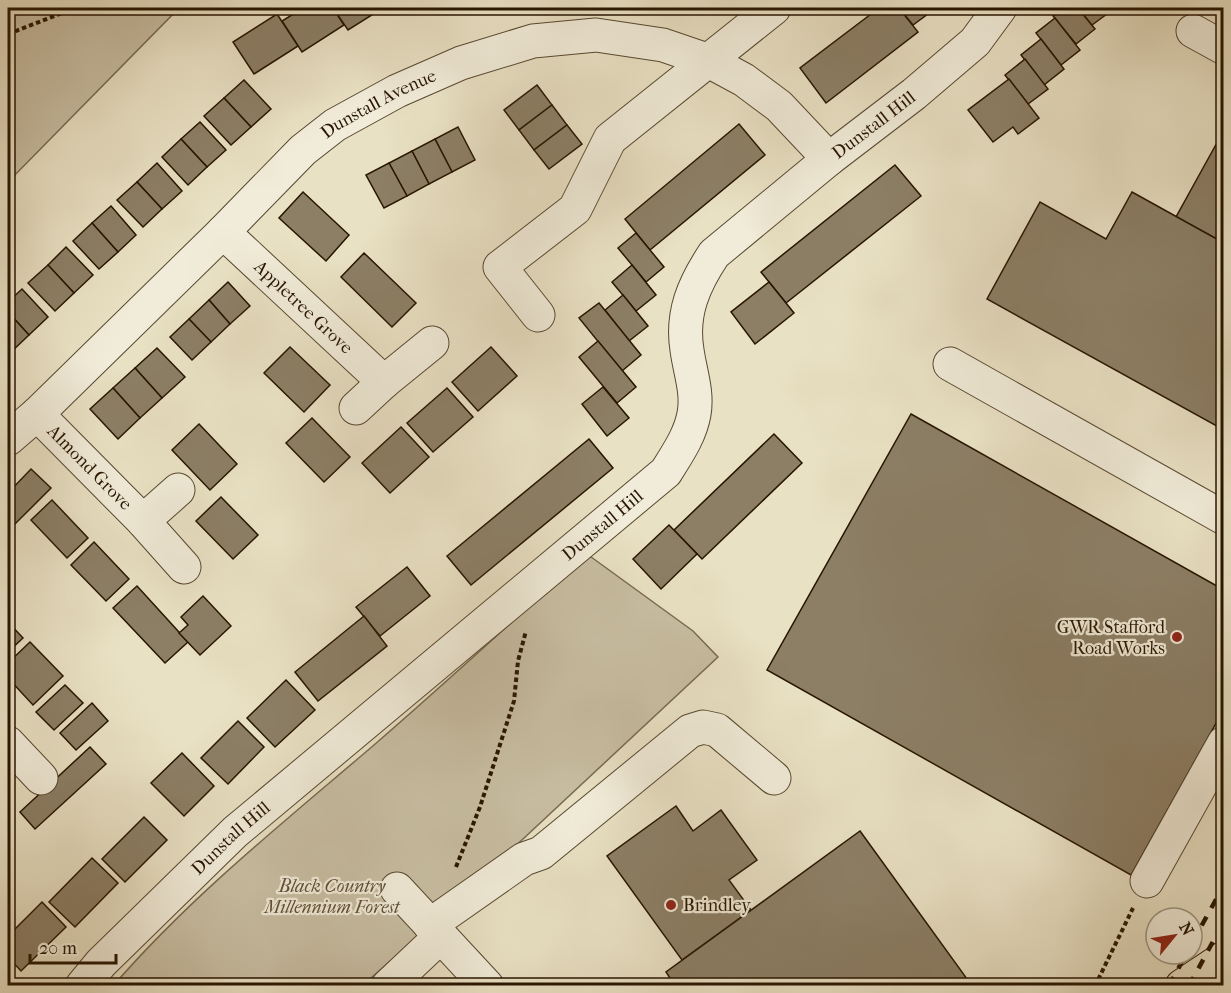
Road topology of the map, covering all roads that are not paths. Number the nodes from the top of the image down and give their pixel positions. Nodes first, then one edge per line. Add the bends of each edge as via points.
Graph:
1 (774, 8) edge
2 (1000, 8) edge
3 (1192, 32) dead end
4 (1224, 48) edge
5 (707, 60) junction
6 (829, 159) junction
7 (222, 232) junction
8 (538, 315) dead end
9 (432, 343) dead end
10 (950, 364) dead end
11 (384, 382) junction
12 (356, 408) dead end
13 (37, 414) junction
14 (8, 439) edge
15 (178, 490) dead end
16 (1224, 518) edge
17 (143, 521) junction
18 (184, 567) dead end
19 (1224, 743) edge
20 (8, 745) edge
21 (41, 778) dead end
22 (774, 778) dead end
23 (1147, 882) road end
24 (397, 889) dead end
25 (436, 931) junction
26 (1224, 958) edge
27 (82, 986) edge
28 (388, 986) edge
29 (487, 986) edge
30 (1182, 986) edge

1 - 5 street
2 - 6 street, Dunstall Hill via 975,42
3 - 4 street
5 - 6 street, Dunstall Avenue via 744,80 779,106
5 - 7 street, Dunstall Avenue via 663,45 596,35 532,41 461,63 396,91 335,125 303,150
5 - 8 street via 610,139 575,209 500,267
6 - 27 street, Dunstall Hill via 714,254 703,270 685,317 686,348 696,393 694,415 687,439 666,472 235,832 100,963
7 - 11 street, Appletree Grove
7 - 13 street, Dunstall Avenue
9 - 11 street
10 - 16 street
11 - 12 street
13 - 14 street, Dunstall Avenue
13 - 17 street, Almond Grove
15 - 17 street, Almond Grove
17 - 18 street, Almond Grove
19 - 23 street
20 - 21 street
22 - 25 street via 717,729 703,727 690,731 541,853 524,859
24 - 25 street
25 - 28 street
25 - 29 street
26 - 30 highway

